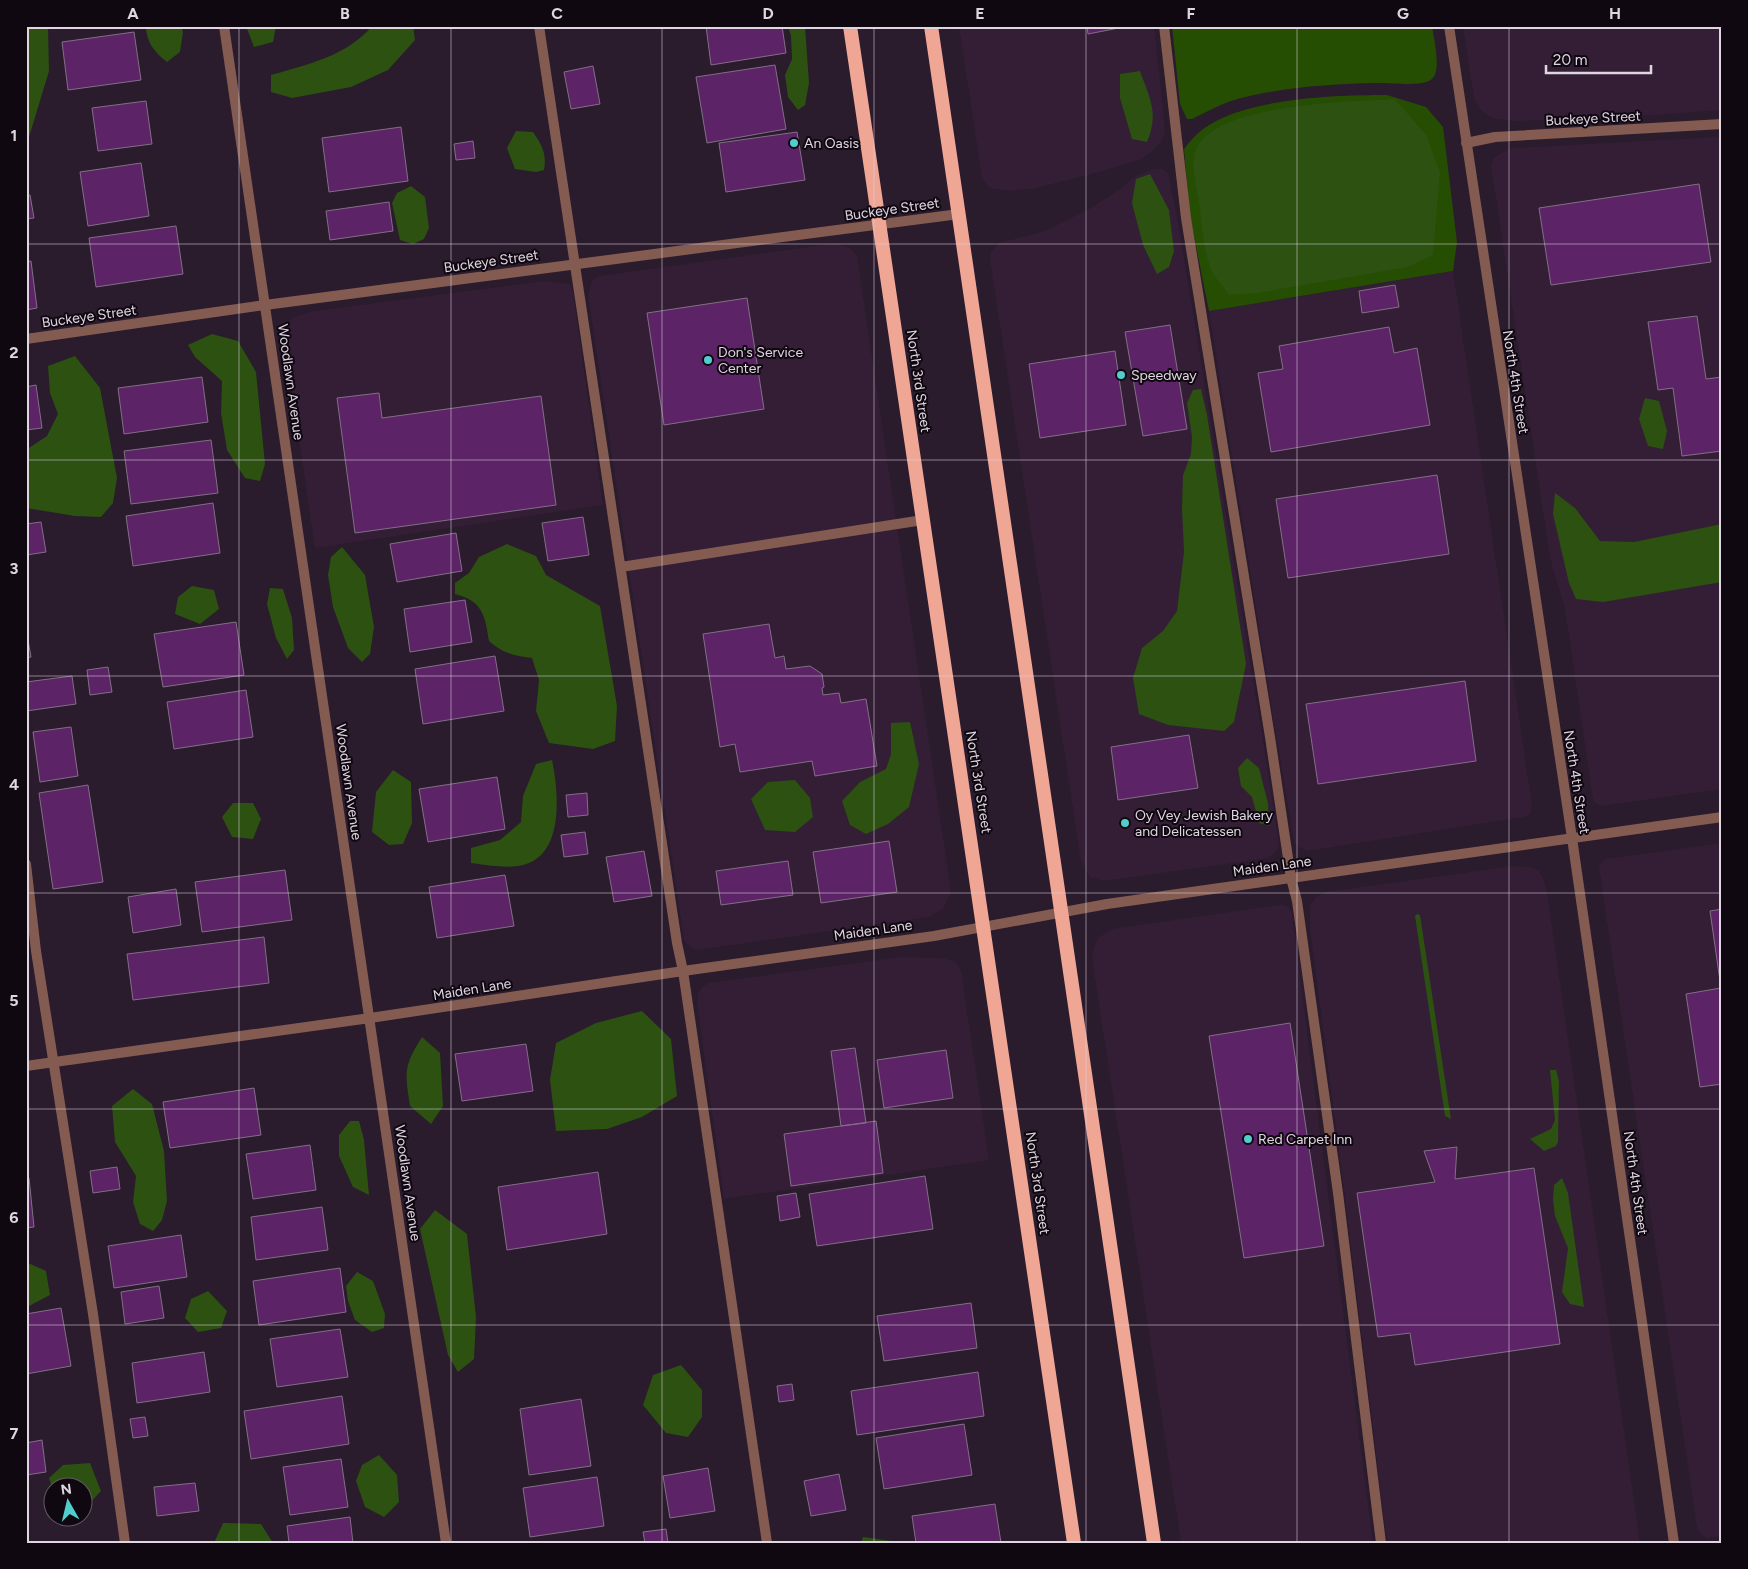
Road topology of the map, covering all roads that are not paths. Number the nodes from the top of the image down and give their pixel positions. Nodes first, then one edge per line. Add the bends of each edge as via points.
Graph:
1 (224, 26) edge
2 (539, 26) edge
3 (850, 26) edge
4 (931, 26) edge
5 (1164, 26) edge
6 (1449, 26) edge
7 (1722, 124) edge
8 (1466, 143) junction
9 (960, 214) junction
10 (879, 224) junction
11 (576, 264) junction
12 (265, 305) junction
13 (26, 339) edge
14 (923, 520) junction
15 (621, 567) junction
16 (1722, 817) edge
17 (1572, 838) junction
18 (26, 864) edge
19 (1291, 878) junction
20 (1061, 912) junction
21 (984, 927) junction
22 (683, 971) junction
23 (370, 1018) junction
24 (53, 1062) junction
25 (26, 1066) edge
26 (125, 1543) edge
27 (446, 1543) edge
28 (767, 1543) edge
29 (1074, 1543) edge
30 (1154, 1543) edge
31 (1381, 1543) edge
32 (1674, 1543) edge

1 - 12 street, Woodlawn Avenue
2 - 11 street
3 - 10 highway, North 3rd Street
4 - 9 highway
5 - 19 street via 1186,218
6 - 8 street, North 4th Street
7 - 8 street, Buckeye Street via 1494,137
8 - 17 street, North 4th Street
9 - 10 street, Buckeye Street
9 - 20 highway
10 - 11 street, Buckeye Street
10 - 14 highway, North 3rd Street
11 - 12 street, Buckeye Street
11 - 15 street
12 - 13 street, Buckeye Street
12 - 23 street, Woodlawn Avenue
14 - 15 street
14 - 21 highway, North 3rd Street
15 - 22 street
16 - 17 street, Maiden Lane
17 - 19 street, Maiden Lane
17 - 32 street, North 4th Street
18 - 24 street
19 - 20 street, Maiden Lane
19 - 31 street via 1297,901 1337,1183
20 - 21 street, Maiden Lane
20 - 30 highway
21 - 22 street, Maiden Lane
21 - 29 highway, North 3rd Street
22 - 23 street, Maiden Lane
22 - 28 street
23 - 24 street, Maiden Lane
23 - 27 street, Woodlawn Avenue
24 - 25 street, Maiden Lane
24 - 26 street via 94,1314

